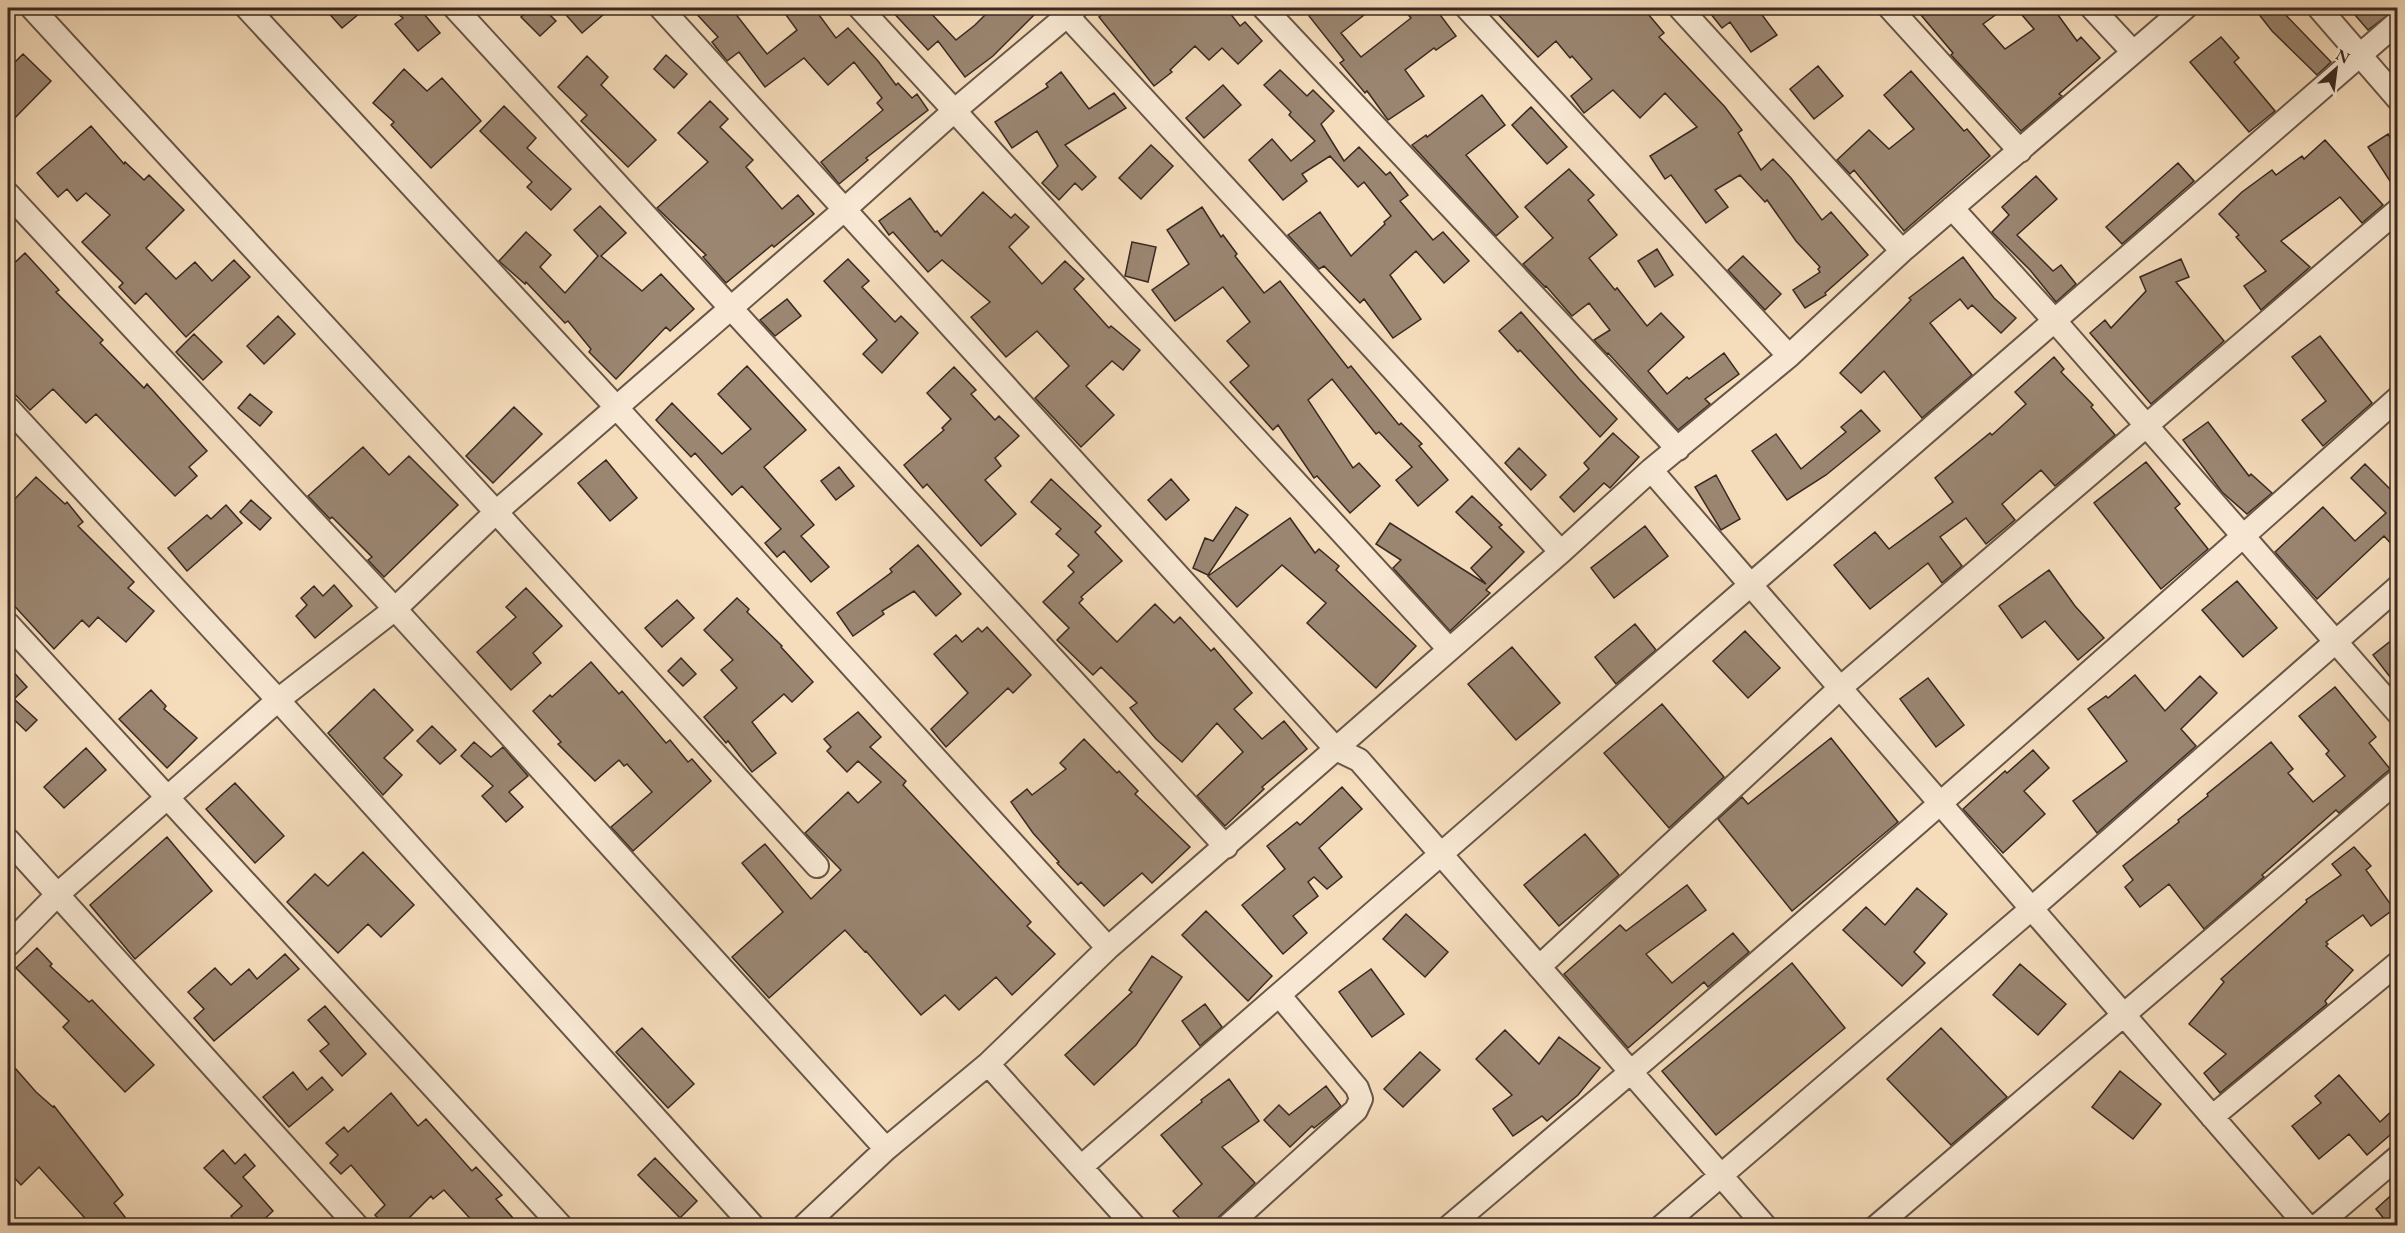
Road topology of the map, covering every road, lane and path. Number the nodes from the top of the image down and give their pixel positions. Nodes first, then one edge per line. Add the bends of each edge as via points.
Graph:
1 (32, 8) edge
2 (247, 8) edge
3 (455, 8) edge
4 (661, 8) edge
5 (860, 8) edge
6 (1264, 8) edge
7 (1467, 8) edge
8 (1680, 8) edge
9 (1890, 8) edge
10 (2092, 8) edge
11 (2185, 8) edge
12 (2319, 8) edge
13 (1068, 10) edge
14 (2397, 22) edge
15 (2133, 52) junction
16 (2360, 56) junction
17 (2397, 99) edge
18 (954, 111) junction
19 (2020, 151) junction
20 (8, 194) edge
21 (1952, 208) junction
22 (845, 209) junction
23 (2397, 210) edge
24 (1902, 251) junction
25 (732, 308) junction
26 (2054, 320) junction
27 (1789, 356) junction
28 (2397, 398) edge
29 (8, 408) edge
30 (617, 408) junction
31 (2146, 426) junction
32 (1678, 449) junction
33 (1650, 470) junction
34 (496, 512) junction
35 (2243, 537) junction
36 (1561, 552) junction
37 (1749, 585) junction
38 (2397, 587) edge
39 (395, 609) junction
40 (8, 624) edge
41 (2334, 641) junction
42 (1449, 649) junction
43 (1839, 689) junction
44 (278, 700) junction
45 (2397, 713) edge
46 (1336, 749) junction
47 (2397, 780) edge
48 (167, 798) junction
49 (1938, 803) junction
50 (8, 840) edge
51 (1226, 847) junction
52 (1442, 855) junction
53 (818, 866) dead end
54 (58, 894) junction
55 (2031, 909) junction
56 (8, 945) edge
57 (1108, 948) junction
58 (2397, 963) edge
59 (1539, 967) junction
60 (1280, 996) junction
61 (2124, 1016) junction
62 (988, 1064) junction
63 (1631, 1072) junction
64 (2212, 1117) junction
65 (886, 1149) junction
66 (2397, 1157) edge
67 (1081, 1167) junction
68 (1720, 1175) junction
69 (357, 1226) edge
70 (561, 1226) edge
71 (753, 1226) edge
72 (804, 1226) edge
73 (1134, 1226) edge
74 (1228, 1226) edge
75 (1450, 1226) edge
76 (1662, 1226) edge
77 (1765, 1226) edge
78 (1877, 1226) edge
79 (2307, 1226) edge
80 (2317, 1226) edge

1 - 34 street
2 - 30 street
3 - 25 street
4 - 22 street
5 - 18 street
6 - 32 street
7 - 27 street
8 - 24 street
9 - 19 street
10 - 15 street
11 - 15 street
12 - 16 street
13 - 18 street
13 - 36 street
14 - 16 street
15 - 19 street
16 - 17 street
16 - 26 street
18 - 22 street
18 - 42 street
19 - 21 street
20 - 39 street
21 - 24 street
21 - 26 street
22 - 25 street
22 - 46 street
23 - 31 street
24 - 27 street
25 - 30 street
25 - 51 street
26 - 31 street
26 - 37 street
27 - 32 street
28 - 35 street
29 - 44 street
30 - 34 street
30 - 57 street
31 - 35 street
31 - 43 street
32 - 33 street
33 - 36 street
33 - 37 street
34 - 39 street
34 - 53 street
35 - 41 street
35 - 49 street
36 - 42 street
37 - 43 street
37 - 52 street
38 - 41 street
39 - 44 street
39 - 65 street
40 - 48 street
41 - 45 street
41 - 55 street
42 - 46 street
43 - 49 street
43 - 59 street
44 - 48 street
44 - 71 street
46 - 51 street
46 - 52 street via 1359,760
47 - 61 street
48 - 54 street
48 - 70 street
49 - 55 street
49 - 63 street
50 - 54 street
51 - 57 street
52 - 59 street
52 - 60 street
54 - 56 street
54 - 69 street
55 - 61 street
55 - 68 street
57 - 62 street
58 - 64 street
59 - 63 street
60 - 67 street
60 - 74 street via 1357,1088 1361,1099 1356,1110
61 - 64 street
61 - 78 street
62 - 65 street
62 - 67 street
63 - 68 street
63 - 75 street
64 - 79 street
65 - 72 street
66 - 80 street
67 - 73 street
68 - 76 street
68 - 77 street

